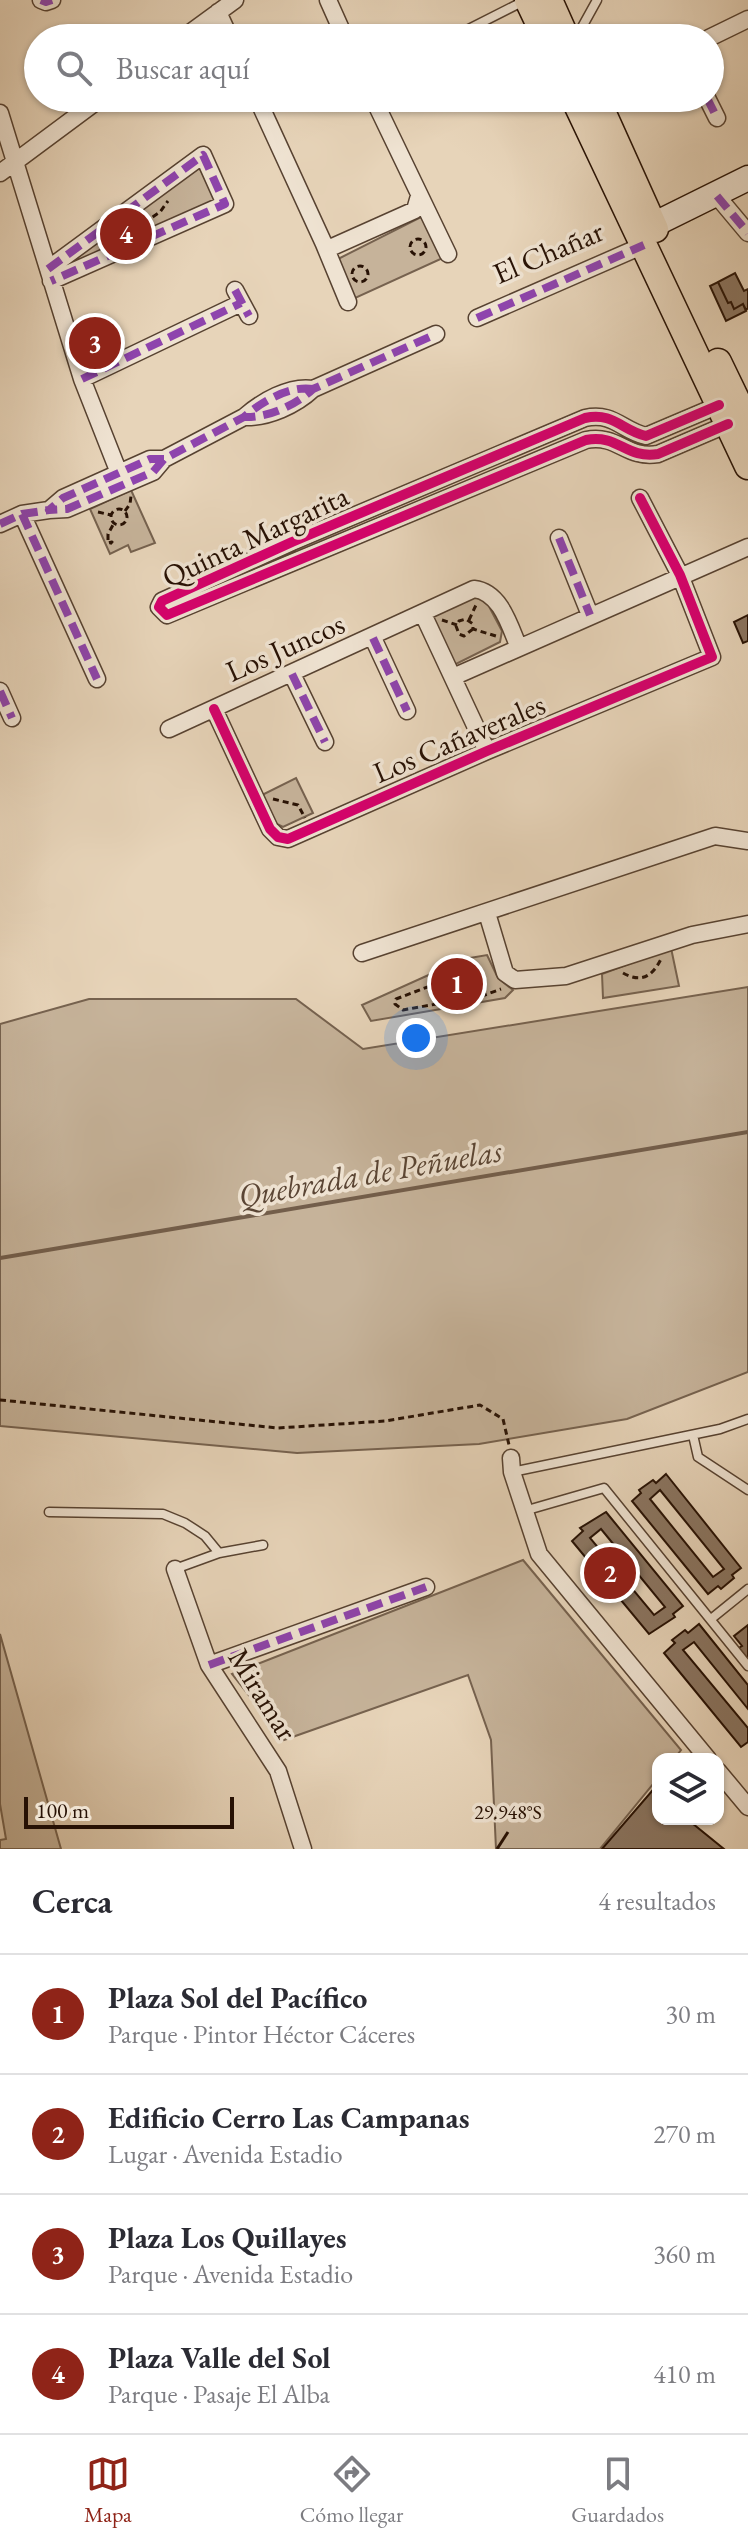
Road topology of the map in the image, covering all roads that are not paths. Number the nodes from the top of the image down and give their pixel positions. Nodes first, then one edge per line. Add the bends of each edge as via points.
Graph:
1 (41, 0) edge
2 (52, 0) edge
3 (235, 0) edge
4 (328, 0) edge
5 (528, 0) edge
6 (549, 0) edge
7 (597, 0) edge
8 (218, 12) junction
9 (748, 19) edge
10 (202, 24) edge
11 (224, 24) edge
12 (339, 24) edge
13 (479, 24) edge
14 (539, 24) edge
15 (560, 24) edge
16 (584, 24) edge
17 (724, 31) edge
18 (82, 112) edge
19 (263, 112) edge
20 (380, 112) edge
21 (581, 112) edge
22 (601, 112) edge
23 (714, 112) edge
24 (0, 113) edge
25 (717, 118) dead end
26 (16, 160) junction
27 (0, 173) edge
28 (748, 178) edge
29 (419, 196) junction
30 (717, 196) junction
31 (748, 233) edge
32 (649, 235) junction
33 (324, 244) junction
34 (448, 254) dead end
35 (50, 275) junction
36 (348, 302) dead end
37 (242, 303) dead end
38 (477, 318) dead end
39 (436, 334) dead end
40 (82, 379) junction
41 (732, 418) edge
42 (531, 441) junction
43 (164, 459) junction
44 (538, 460) junction
45 (748, 466) edge
46 (119, 473) junction
47 (404, 494) junction
48 (640, 498) dead end
49 (49, 510) junction
50 (412, 513) junction
51 (22, 514) junction
52 (0, 524) edge
53 (559, 538) dead end
54 (292, 542) junction
55 (748, 547) edge
56 (298, 560) junction
57 (680, 575) junction
58 (423, 614) junction
59 (590, 615) junction
60 (373, 638) junction
61 (518, 645) junction
62 (292, 674) junction
63 (453, 677) junction
64 (97, 679) dead end
65 (0, 691) edge
66 (214, 709) junction
67 (407, 711) dead end
68 (12, 718) dead end
69 (169, 729) dead end
70 (325, 742) dead end
71 (487, 751) junction
72 (748, 841) edge
73 (487, 913) junction
74 (748, 924) edge
75 (362, 953) dead end
76 (748, 1419) edge
77 (693, 1435) junction
78 (512, 1465) joint
79 (748, 1490) edge
80 (524, 1511) junction
81 (49, 1512) dead end
82 (263, 1545) dead end
83 (219, 1553) junction
84 (175, 1569) joint
85 (426, 1587) dead end
86 (748, 1589) edge
87 (711, 1619) junction
88 (209, 1665) junction
89 (748, 1666) edge
90 (703, 1753) edge
91 (724, 1778) edge
92 (748, 1807) edge
93 (303, 1849) edge

1 - 2 street
3 - 8 street
4 - 12 street
5 - 13 lane
5 - 14 main road
6 - 15 main road
7 - 16 lane
8 - 10 street
8 - 11 street
9 - 17 street
18 - 26 street
19 - 33 street
20 - 29 street
21 - 32 main road via 627,211
22 - 32 main road
23 - 25 street
24 - 26 street
26 - 27 street
26 - 35 street
28 - 30 street, El Chañar
29 - 33 street via 415,210 335,248
29 - 34 street
30 - 31 street
30 - 32 street, El Chañar
32 - 38 street, El Chañar
32 - 41 main road
33 - 36 street
35 - 35 street via 225,204 203,155
35 - 40 street
37 - 40 street
39 - 43 street via 313,389 301,386 257,406
40 - 46 street
41 - 42 street, Quinta Margarita via 646,436 598,415
41 - 44 street, Quinta Margarita via 658,454 633,453 602,437
41 - 45 main road
42 - 44 street
42 - 47 street, Quinta Margarita
43 - 46 street via 150,459
43 - 49 street via 153,472 67,509
44 - 50 street, Quinta Margarita
46 - 49 street via 63,498
47 - 50 street
47 - 54 street, Quinta Margarita
48 - 57 street
49 - 51 street
50 - 56 street, Quinta Margarita
51 - 52 street
51 - 64 street
53 - 59 street
54 - 56 street, Quinta Margarita
54 - 56 street, Quinta Margarita via 162,601 159,607 167,615
55 - 57 street
57 - 59 street
57 - 71 street, Los Cañaverales via 712,657
58 - 60 street, Los Juncos
58 - 61 street, Los Juncos via 474,589 484,590 500,606
58 - 63 street
59 - 61 street
60 - 62 street, Los Juncos
60 - 67 street
61 - 63 street
62 - 66 street, Los Juncos
62 - 70 street
63 - 71 street
65 - 68 street
66 - 69 street, Los Juncos
66 - 71 street, Los Cañaverales via 270,829 288,839
72 - 73 street via 715,836
73 - 74 street via 505,973 515,980 566,976 692,935
73 - 75 street
76 - 77 lane
77 - 78 lane
77 - 79 lane via 698,1457
78 - 80 street
80 - 87 lane via 604,1488
80 - 90 street via 539,1554
81 - 83 lane via 163,1514 205,1536
82 - 83 lane
83 - 84 lane
84 - 88 street, Miramar
85 - 88 street
86 - 87 lane
87 - 89 lane
88 - 93 street, Miramar via 278,1771
91 - 92 street

